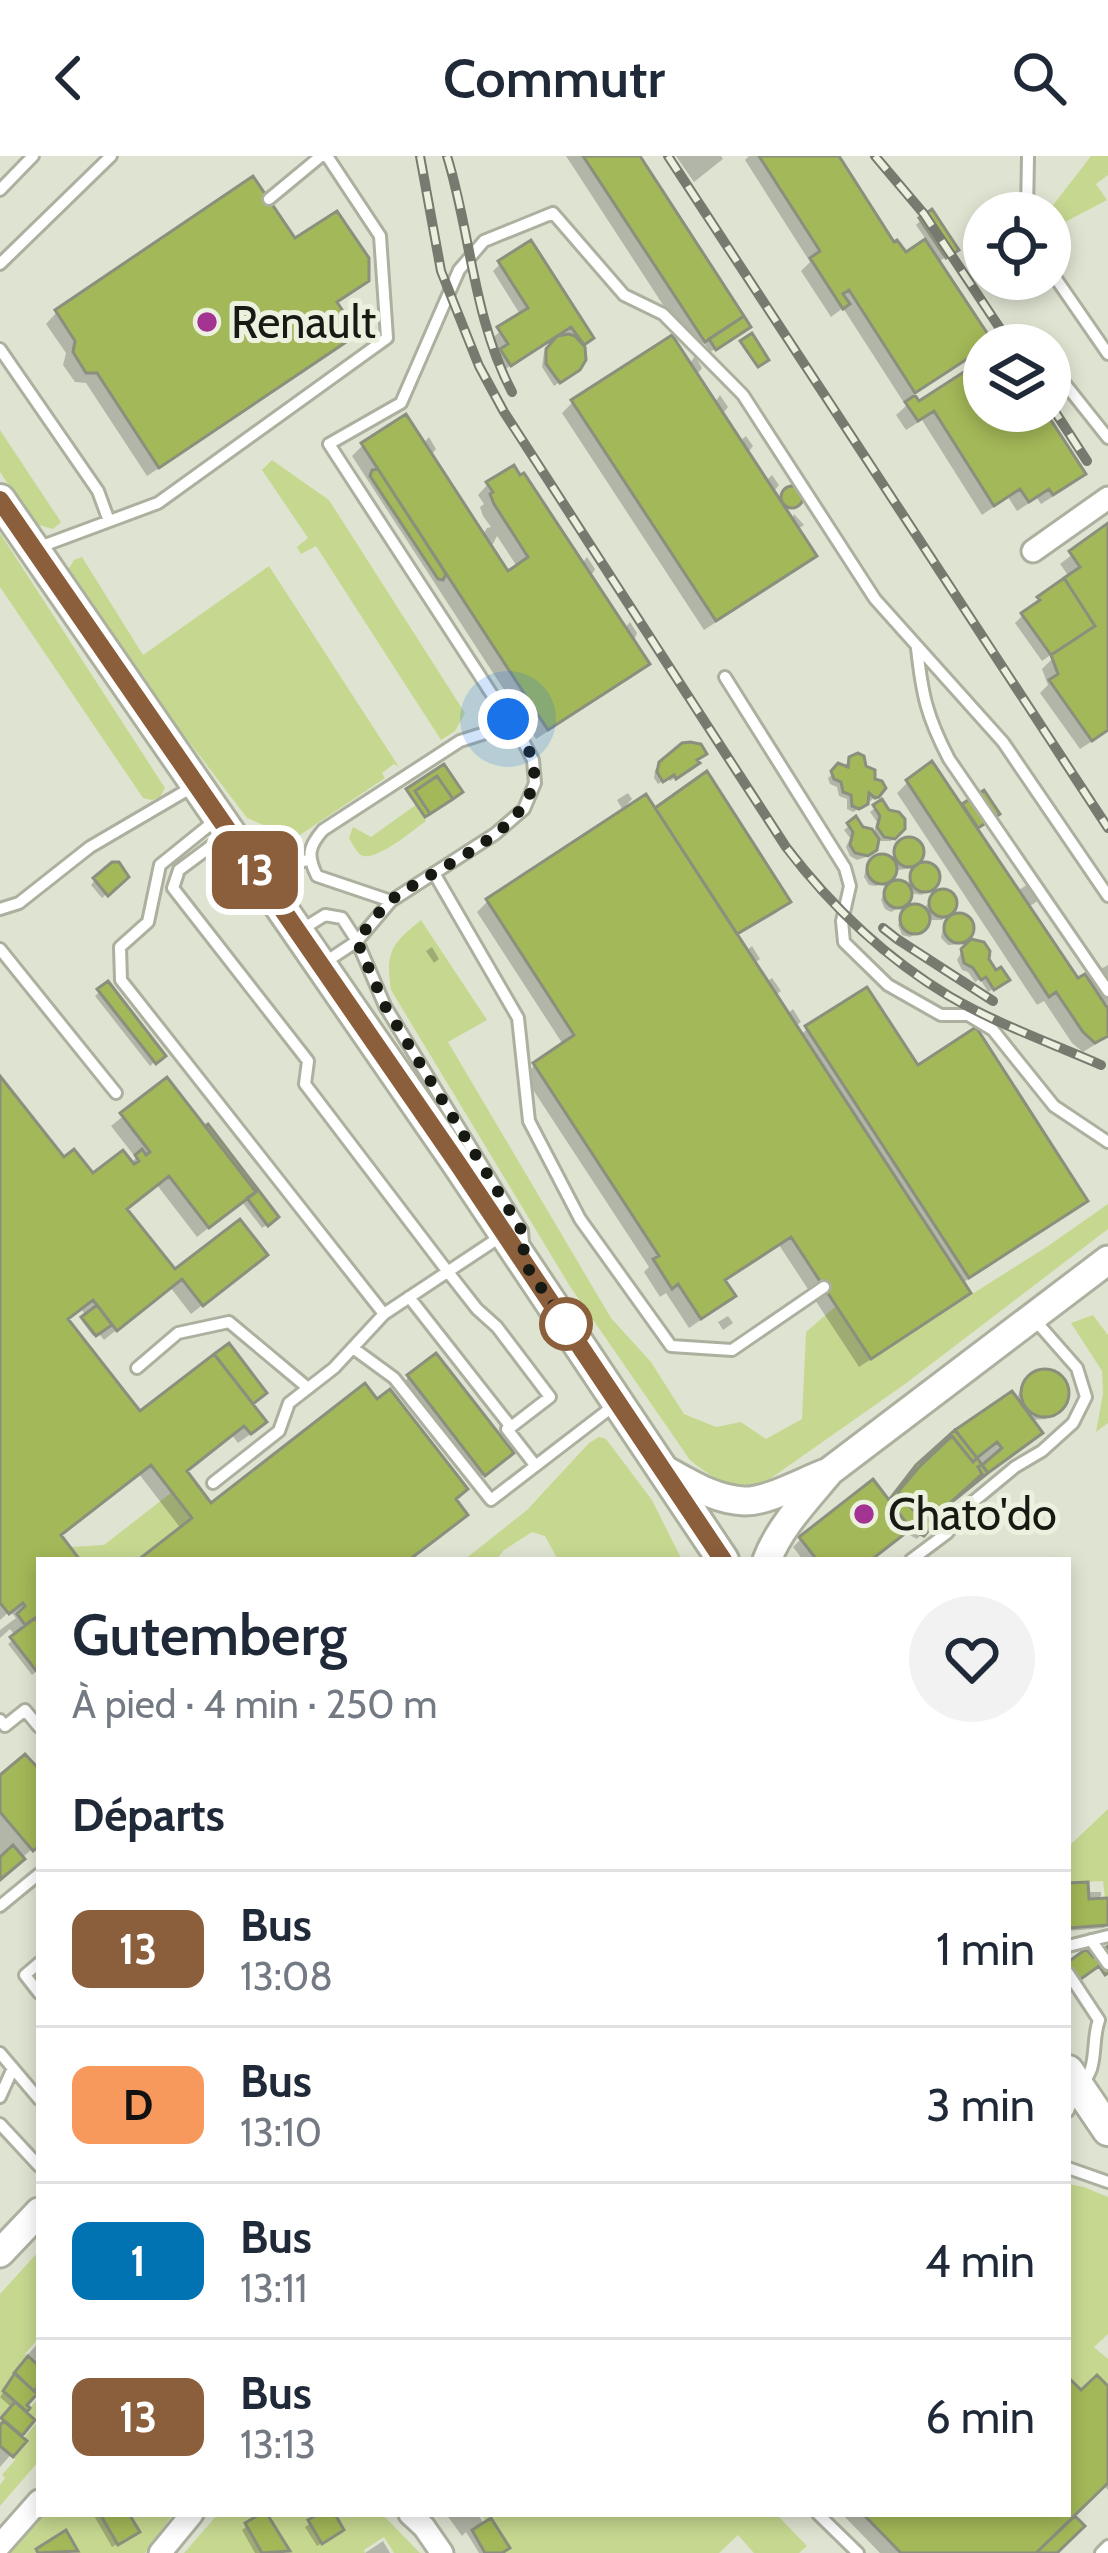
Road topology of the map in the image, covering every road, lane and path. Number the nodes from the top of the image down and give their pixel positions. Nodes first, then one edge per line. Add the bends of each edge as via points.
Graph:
1 (33, 156) edge
2 (111, 156) edge
3 (324, 156) edge
4 (1028, 156) edge
5 (0, 190) edge
6 (1028, 192) edge
7 (268, 199) dead end
8 (0, 264) edge
9 (1071, 300) edge
10 (0, 349) edge
11 (1108, 353) edge
12 (1071, 391) edge
13 (1108, 438) edge
14 (1108, 498) edge
15 (0, 500) edge
16 (110, 521) junction
17 (34, 549) junction
18 (1033, 551) dead end
19 (917, 646) junction
20 (725, 676) dead end
21 (508, 734) junction
22 (197, 784) junction
23 (224, 825) junction
24 (309, 860) junction
25 (254, 869) junction
26 (434, 873) junction
27 (177, 893) junction
28 (1108, 896) edge
29 (391, 901) junction
30 (0, 909) edge
31 (151, 910) junction
32 (298, 932) junction
33 (357, 941) junction
34 (0, 949) edge
35 (321, 965) junction
36 (1108, 991) edge
37 (116, 1094) dead end
38 (1108, 1142) edge
39 (505, 1234) junction
40 (1108, 1260) edge
41 (525, 1264) junction
42 (448, 1272) junction
43 (824, 1287) dead end
44 (409, 1297) junction
45 (383, 1314) junction
46 (1032, 1317) junction
47 (353, 1348) junction
48 (137, 1368) dead end
49 (308, 1388) junction
50 (619, 1402) junction
51 (511, 1427) junction
52 (535, 1466) junction
53 (663, 1468) junction
54 (830, 1471) junction
55 (213, 1483) dead end
56 (721, 1557) edge
57 (767, 1557) edge
58 (915, 1557) edge
59 (0, 1720) edge
60 (36, 1723) edge
61 (36, 1876) edge
62 (0, 1906) edge
63 (1108, 1936) edge
64 (1091, 1940) junction
65 (1071, 1945) edge
66 (1108, 1964) edge
67 (36, 1966) edge
68 (1071, 1977) edge
69 (36, 1989) edge
70 (1103, 2016) edge
71 (0, 2054) edge
72 (13, 2068) junction
73 (1072, 2091) edge
74 (36, 2095) edge
75 (0, 2097) edge
76 (0, 2124) edge
77 (1108, 2130) edge
78 (36, 2163) edge
79 (1071, 2169) edge
80 (1108, 2182) edge
81 (36, 2215) edge
82 (0, 2253) edge
83 (36, 2504) edge
84 (190, 2517) edge
85 (413, 2517) edge
86 (821, 2517) edge
87 (0, 2545) edge
88 (1108, 2546) edge
89 (160, 2553) edge
90 (442, 2553) edge
91 (858, 2553) edge
92 (1101, 2553) edge

1 - 5 lane
2 - 8 lane
3 - 7 lane
3 - 16 lane via 380,236 387,338 158,503
4 - 6 lane
9 - 11 lane
10 - 16 lane via 98,491
12 - 13 lane
14 - 18 street
15 - 17 main road
16 - 17 lane
17 - 22 main road
19 - 21 lane via 875,599 743,395 663,314 624,295 553,213 484,241 459,270 401,403 329,444 508,719
19 - 28 lane via 1004,742
19 - 36 lane via 922,695 949,759
20 - 38 lane via 845,868 844,942 888,985 940,1015 968,1015 993,1030 1054,1106
21 - 24 lane via 498,729 460,741 323,830
21 - 26 lane via 533,760 536,783 524,809
22 - 23 main road
22 - 30 lane
23 - 25 main road
23 - 27 lane via 179,870
23 - 31 lane via 160,865
24 - 25 lane
24 - 29 lane via 317,876
25 - 32 main road
26 - 29 lane
26 - 43 lane via 518,1018 529,1121 580,1219 671,1346 732,1350
27 - 31 lane
27 - 42 lane via 308,1061 304,1084
29 - 33 lane
31 - 45 lane via 120,947 121,980
32 - 33 lane via 326,915 343,918
32 - 35 main road
33 - 35 lane
33 - 41 lane via 385,1006 522,1231
34 - 37 lane
35 - 39 main road
39 - 41 main road
39 - 42 lane
40 - 46 street
41 - 50 main road
42 - 44 lane
42 - 51 lane via 550,1397
44 - 45 lane
44 - 51 lane
45 - 47 lane
46 - 54 street
46 - 58 lane via 1077,1368 1086,1397 1073,1423
47 - 49 lane
47 - 52 lane via 394,1378 491,1500
48 - 49 lane via 178,1333 230,1322
49 - 55 lane via 289,1403 279,1431
50 - 52 lane
50 - 53 main road
51 - 52 lane
53 - 54 street via 744,1502
53 - 56 main road
54 - 57 street
59 - 60 lane via 5,1726 25,1710
61 - 62 lane
63 - 64 lane
64 - 65 lane
64 - 66 lane
67 - 69 lane via 25,1975
68 - 70 lane
70 - 73 lane via 1092,2065
71 - 72 lane
72 - 74 lane
72 - 75 lane
73 - 77 main road
76 - 78 lane
79 - 80 lane
81 - 82 street
83 - 87 street
84 - 89 street
85 - 90 street
86 - 91 lane
88 - 92 lane

